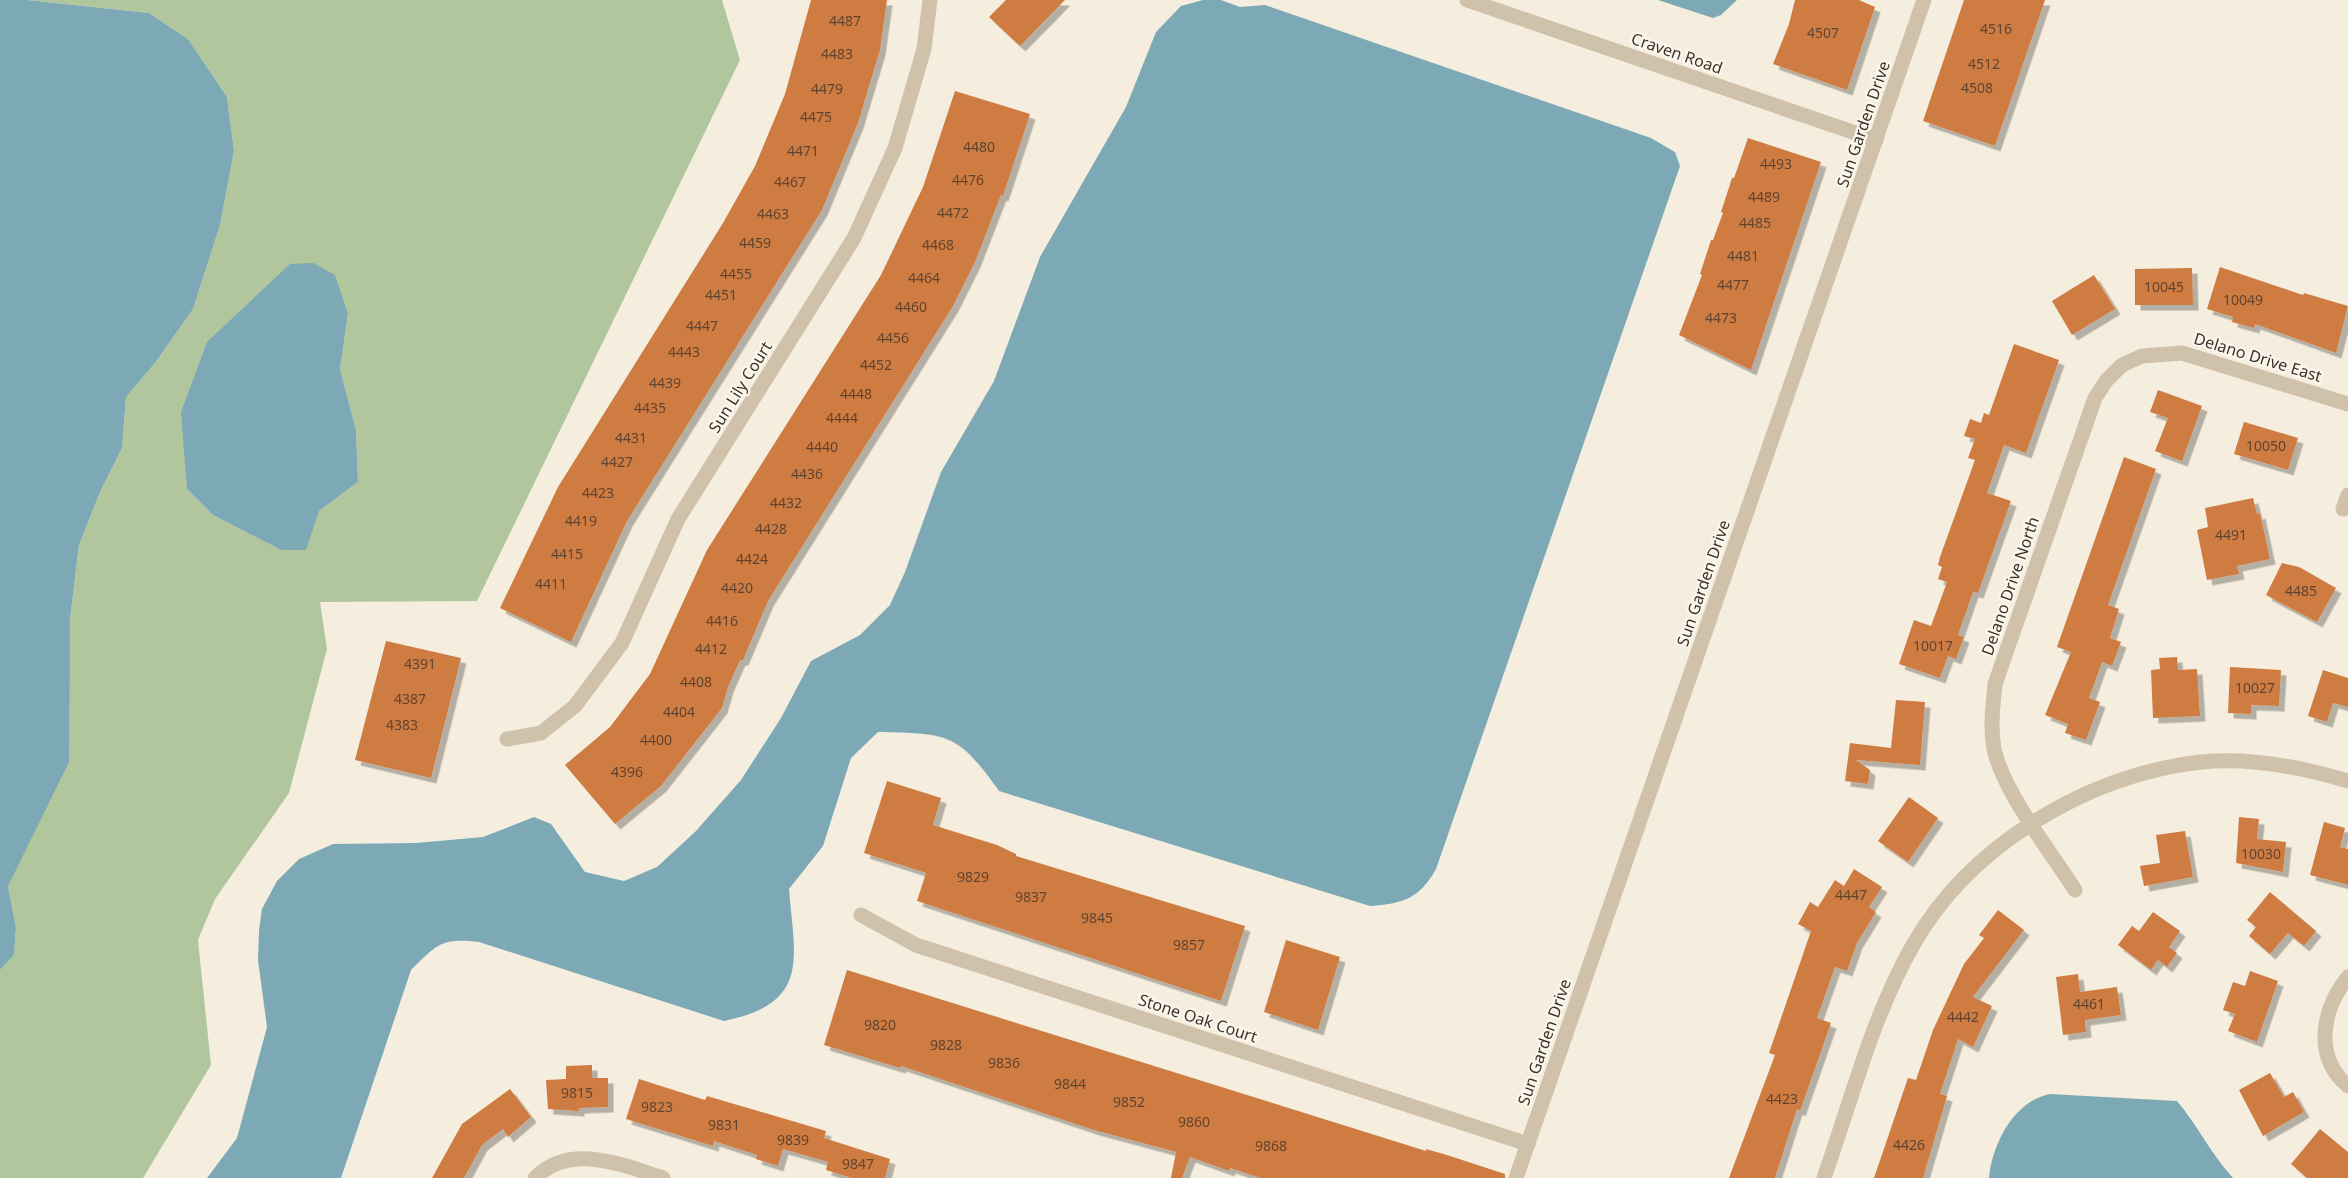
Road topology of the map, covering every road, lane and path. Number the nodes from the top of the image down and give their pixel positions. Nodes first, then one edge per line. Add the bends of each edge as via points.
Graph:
1 (930, 0) edge
2 (1467, 0) edge
3 (1924, 0) edge
4 (1876, 140) junction
5 (2122, 365) joint
6 (2348, 404) edge
7 (507, 739) dead end
8 (2348, 781) edge
9 (2032, 824) junction
10 (2075, 890) dead end
11 (861, 915) dead end
12 (2348, 977) edge
13 (2348, 1086) edge
14 (1527, 1144) junction
15 (537, 1175) edge
16 (663, 1178) edge
17 (1516, 1178) edge
18 (1824, 1178) edge

1 - 7 street, Sun Lily Court via 924,49 895,148 854,238 678,519 622,643 575,706 541,733
2 - 4 street, Craven Road
3 - 4 street, Sun Garden Drive
4 - 14 street, Sun Garden Drive
5 - 6 street, Delano Drive East via 2142,356 2182,352
5 - 9 street, Delano Drive North via 2095,398 1995,684 1991,719 1995,749 2004,776
8 - 9 street via 2268,763 2201,762 2127,777
9 - 10 street, Delano Drive North
9 - 18 street via 1968,874 1914,943 1886,1001
11 - 14 street, Stone Oak Court via 916,945
12 - 13 street via 2328,1010 2323,1039 2330,1064
14 - 17 street, Sun Garden Drive
15 - 16 street via 561,1162 588,1158

